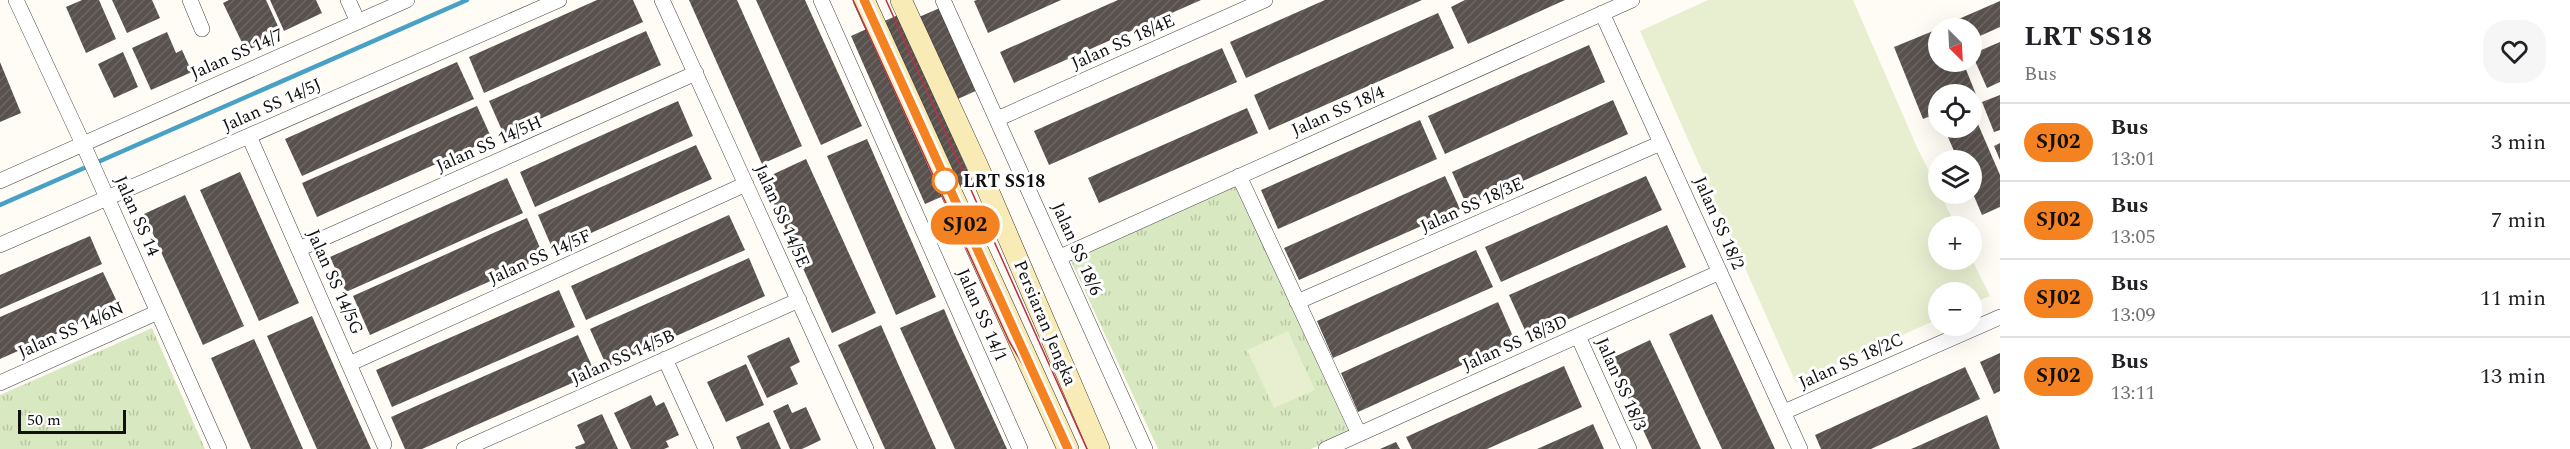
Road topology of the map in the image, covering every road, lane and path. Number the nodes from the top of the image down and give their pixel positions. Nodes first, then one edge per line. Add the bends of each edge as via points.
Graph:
1 (16, 0) edge
2 (189, 0) edge
3 (348, 0) edge
4 (407, 0) edge
5 (559, 0) edge
6 (662, 0) edge
7 (821, 0) edge
8 (864, 0) edge
9 (902, 0) edge
10 (943, 0) edge
11 (1265, 0) edge
12 (1632, 0) edge
13 (1602, 13) junction
14 (358, 22) junction
15 (202, 29) dead end
16 (696, 73) junction
17 (997, 119) junction
18 (249, 136) junction
19 (1661, 142) junction
20 (90, 157) junction
21 (1239, 177) junction
22 (0, 181) edge
23 (746, 184) junction
24 (107, 198) junction
25 (0, 245) edge
26 (299, 249) junction
27 (1060, 257) junction
28 (1720, 272) junction
29 (799, 300) junction
30 (1298, 302) junction
31 (158, 312) junction
32 (2000, 317) edge
33 (1578, 336) junction
34 (665, 359) junction
35 (350, 364) junction
36 (0, 383) edge
37 (1784, 412) junction
38 (1359, 434) junction
39 (384, 444) dead end
40 (219, 449) edge
41 (464, 449) edge
42 (706, 449) edge
43 (866, 449) edge
44 (1020, 449) edge
45 (1068, 449) edge
46 (1099, 449) edge
47 (1145, 449) edge
48 (1326, 449) edge
49 (1629, 449) edge
50 (1800, 449) edge

1 - 20 street, Jalan SS 14
2 - 15 street
3 - 14 street
4 - 14 street, Jalan SS 14/7
5 - 18 street, Jalan SS 14/5J
6 - 16 street, Jalan SS 14/5E
7 - 44 street, Jalan SS 14/1
8 - 45 main road, Persiaran Jengka
9 - 46 main road, Persiaran Jengka
10 - 17 street, Jalan SS 18/6
11 - 17 street, Jalan SS 18/4E
12 - 13 street, Jalan SS 18/4
13 - 19 street, Jalan SS 18/2
13 - 21 street, Jalan SS 18/4
14 - 20 street, Jalan SS 14/7
16 - 23 street, Jalan SS 14/5E
16 - 26 street, Jalan SS 14/5H
17 - 27 street, Jalan SS 18/6
18 - 24 street, Jalan SS 14/5J
18 - 26 street, Jalan SS 14/5G
19 - 28 street, Jalan SS 18/2
19 - 30 street, Jalan SS 18/3E
20 - 22 street, Jalan SS 14/7
20 - 24 street, Jalan SS 14
21 - 27 street, Jalan SS 18/4
21 - 30 street
23 - 29 street, Jalan SS 14/5E
23 - 35 street, Jalan SS 14/5F
24 - 25 street, Jalan SS 14/5J
24 - 31 street, Jalan SS 14
26 - 35 street, Jalan SS 14/5G
27 - 47 street, Jalan SS 18/6
28 - 33 street, Jalan SS 18/3D
28 - 37 street, Jalan SS 18/2
29 - 34 street, Jalan SS 14/5B
29 - 43 street, Jalan SS 14/5E
30 - 38 street
31 - 36 street, Jalan SS 14/6N
31 - 40 street, Jalan SS 14
32 - 37 street, Jalan SS 18/2C
33 - 38 street, Jalan SS 18/3D
33 - 49 street, Jalan SS 18/3
34 - 41 street, Jalan SS 14/5B
34 - 42 street
35 - 39 street, Jalan SS 14/5G
37 - 50 street, Jalan SS 18/2
38 - 48 street, Jalan SS 18/3D

